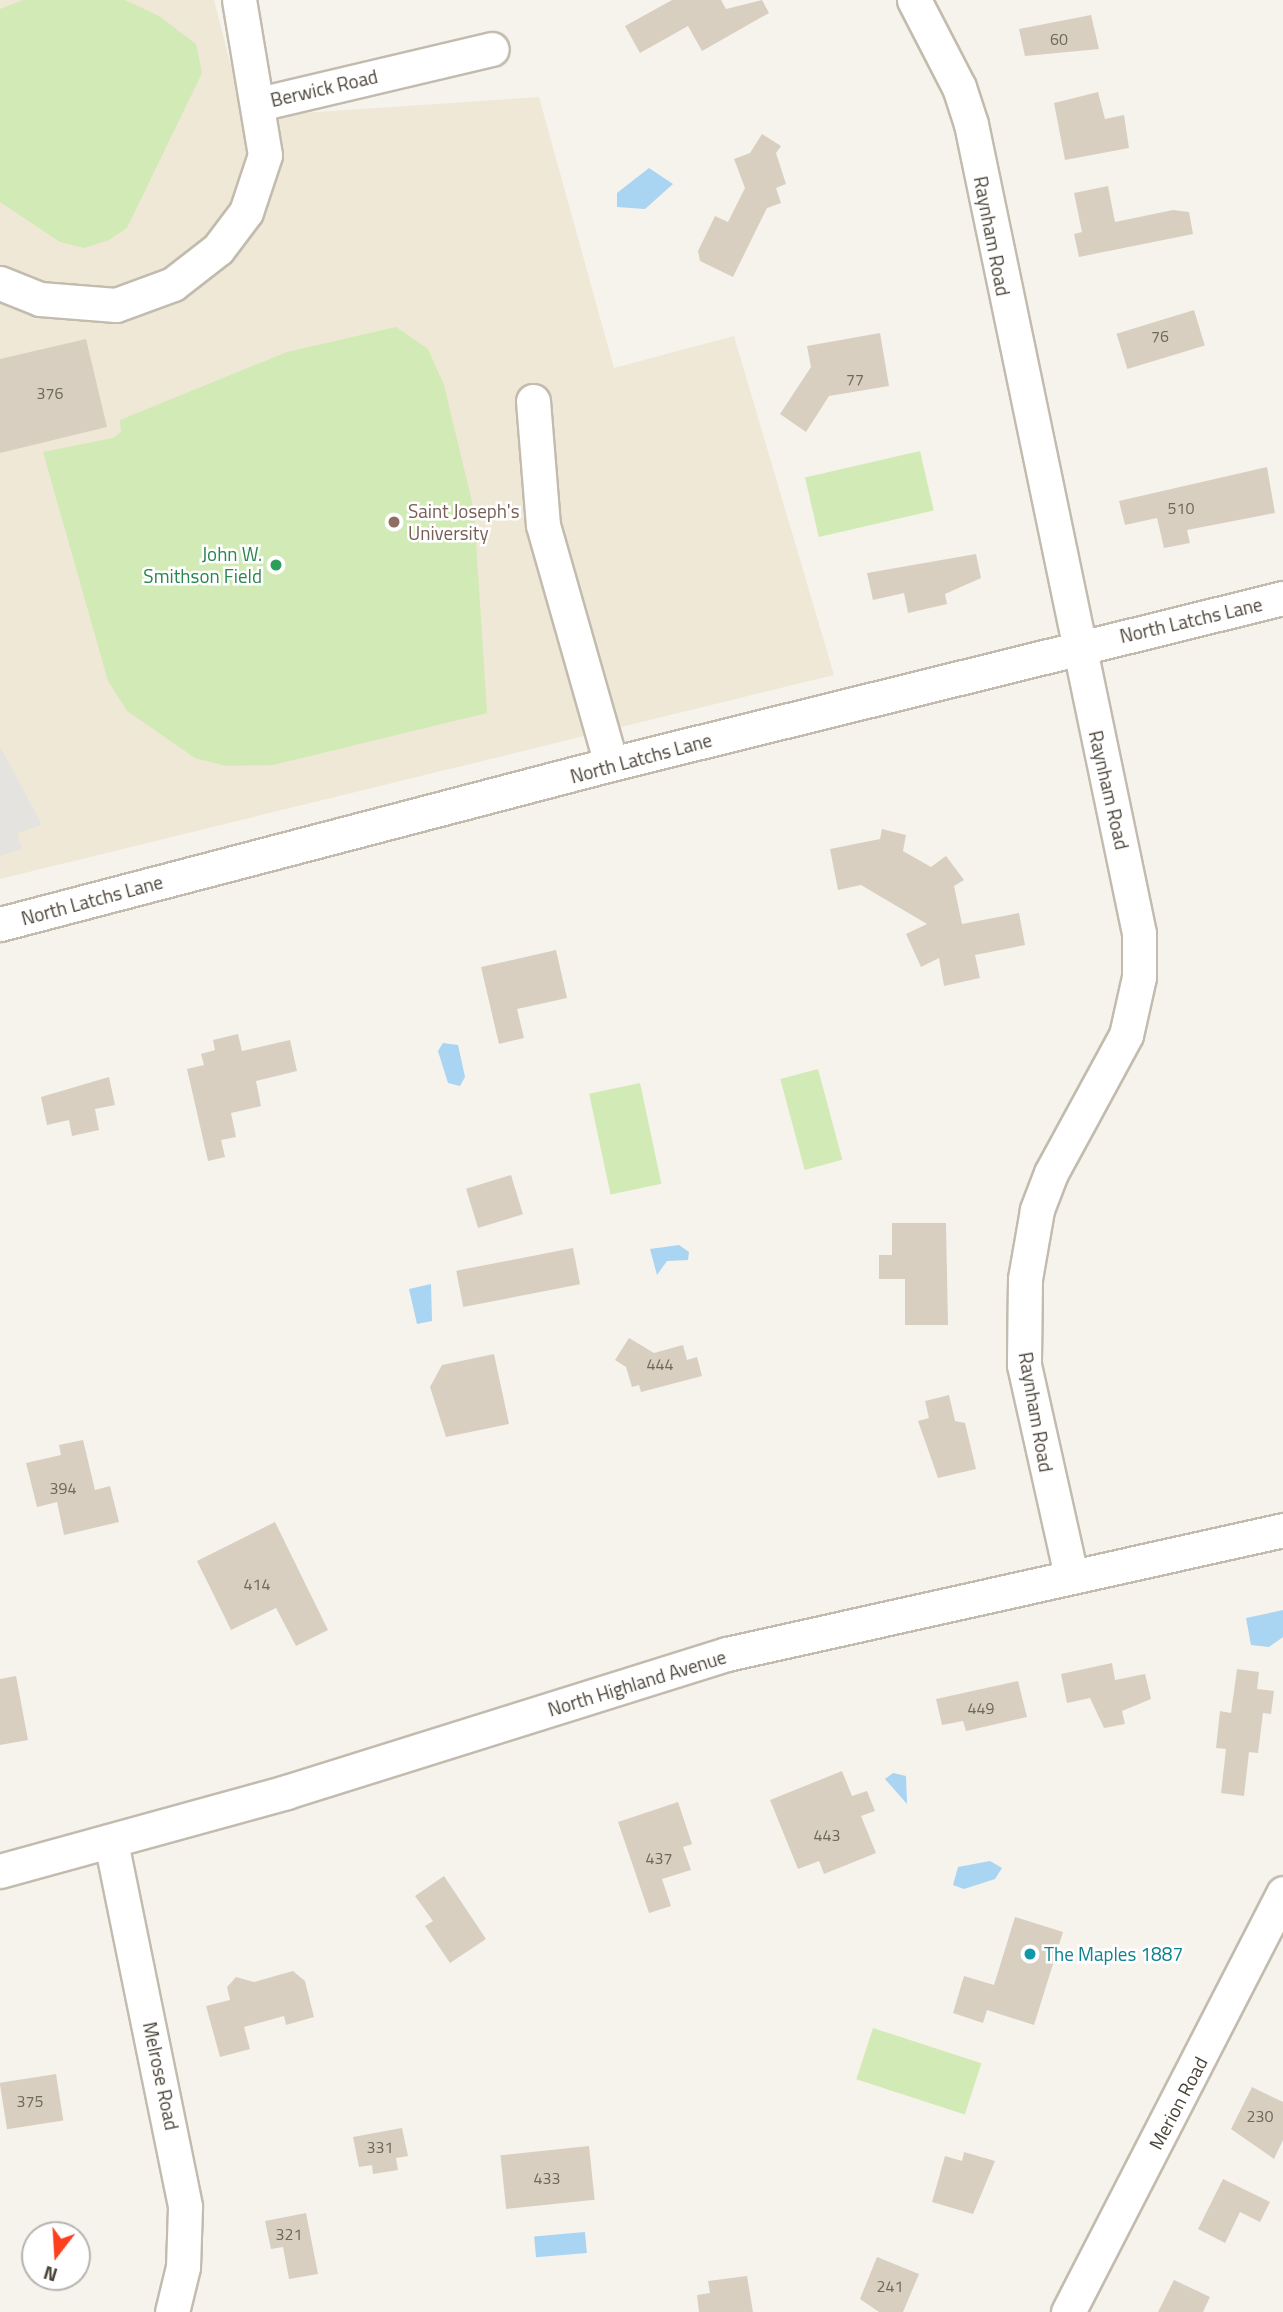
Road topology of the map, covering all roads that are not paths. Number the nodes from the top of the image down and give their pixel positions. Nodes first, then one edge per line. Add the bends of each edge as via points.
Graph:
1 (239, 0) edge
2 (914, 0) edge
3 (492, 49) dead end
4 (259, 104) junction
5 (0, 283) edge
6 (533, 401) dead end
7 (1283, 598) edge
8 (1076, 647) junction
9 (611, 764) junction
10 (0, 924) edge
11 (1283, 1530) edge
12 (1072, 1575) junction
13 (111, 1842) junction
14 (0, 1871) edge
15 (1283, 1893) edge
16 (172, 2312) edge
17 (1068, 2312) edge

1 - 4 street, Berwick Road
2 - 8 street, Raynham Road via 959,87 971,124
3 - 4 street, Berwick Road
4 - 5 street via 265,155 256,193 235,229 195,269 155,294 116,305 67,304
6 - 9 street via 542,524
7 - 8 street, North Latchs Lane
8 - 9 street, North Latchs Lane
8 - 12 street, Raynham Road via 1133,896 1139,976 1126,1035 1051,1173 1025,1279 1024,1365
9 - 10 street, North Latchs Lane
11 - 12 street, North Highland Avenue
12 - 13 street, North Highland Avenue via 727,1654
13 - 14 street, North Highland Avenue
13 - 16 street, Melrose Road via 185,2207 183,2267
15 - 17 street, Merion Road

